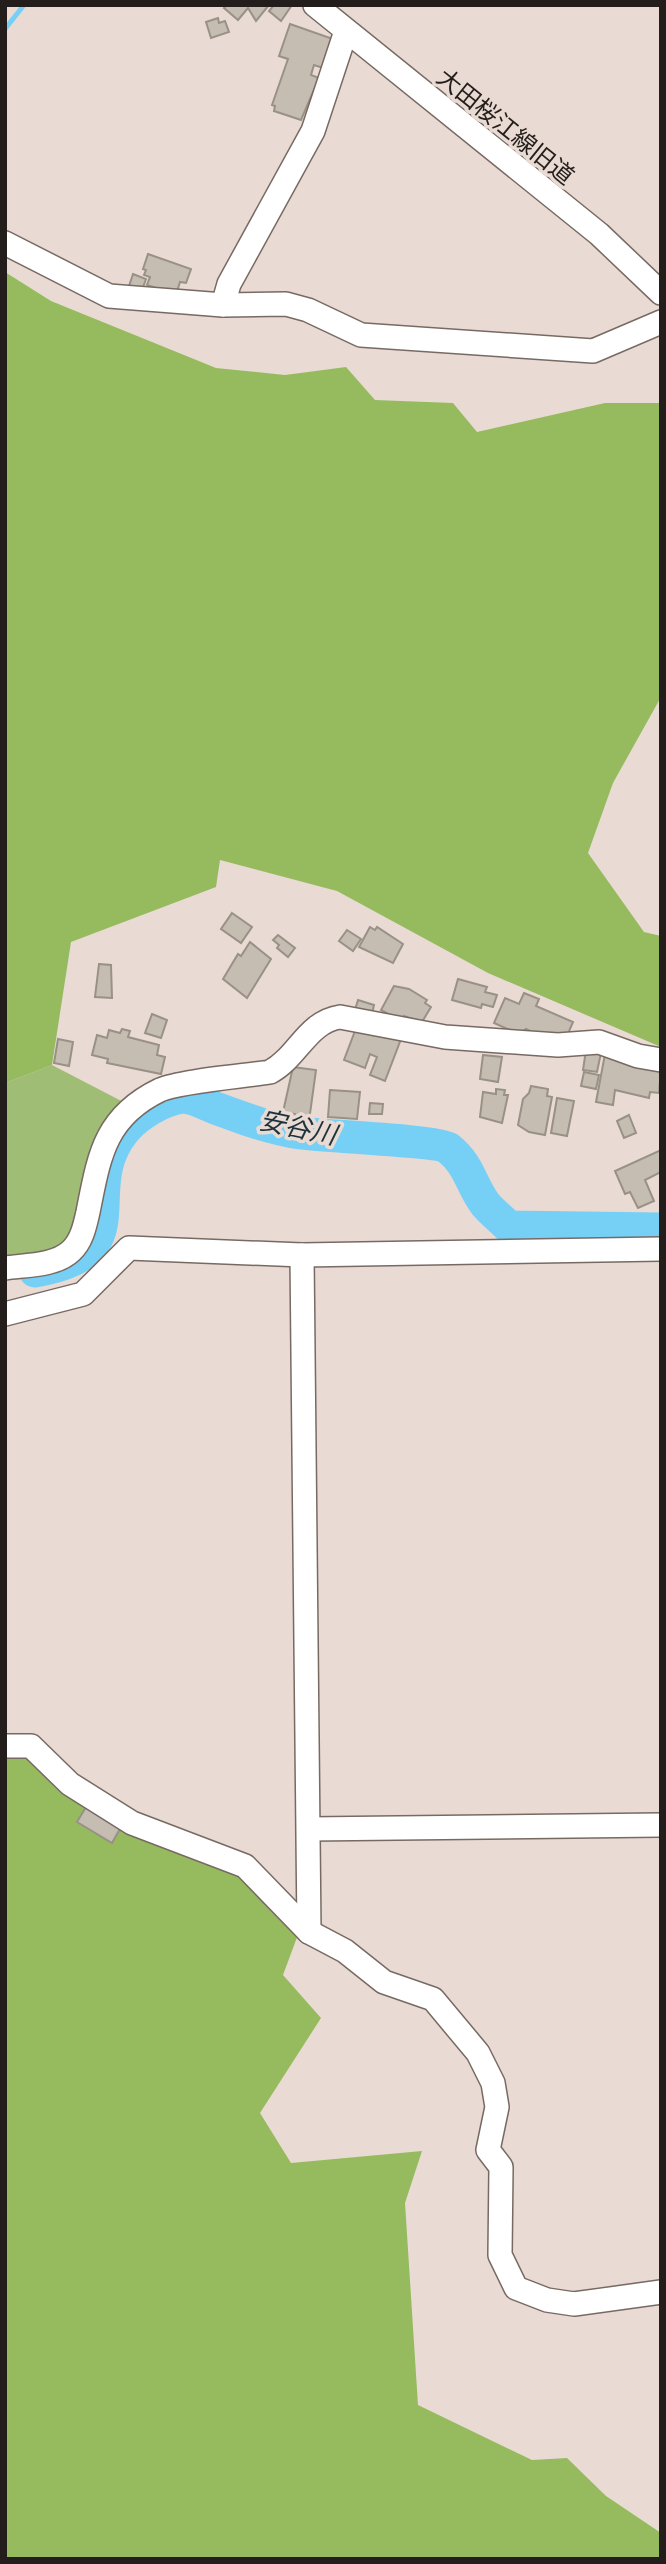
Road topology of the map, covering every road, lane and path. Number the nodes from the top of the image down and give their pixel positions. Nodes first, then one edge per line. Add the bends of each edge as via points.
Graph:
1 (324, 9) edge
2 (346, 31) junction
3 (5, 243) edge
4 (661, 293) edge
5 (223, 305) junction
6 (661, 322) edge
7 (661, 1060) edge
8 (661, 1249) edge
9 (302, 1255) junction
10 (5, 1268) edge
11 (5, 1314) edge
12 (5, 1746) edge
13 (661, 1825) edge
14 (309, 1829) junction
15 (309, 1932) junction
16 (661, 2292) edge

1 - 2 street, 大田桜江線旧道
2 - 4 street, 大田桜江線旧道 via 598,234
2 - 5 street via 313,131 229,284
3 - 5 street via 109,296
5 - 6 street via 286,304 361,335 593,351
7 - 10 street via 599,1042 558,1045 445,1037 340,1017 326,1019 306,1035 282,1066 270,1072 162,1089 135,1107 111,1128 101,1149 85,1226 71,1251 59,1259
8 - 9 street
9 - 11 street via 129,1248 83,1294
9 - 14 street
12 - 15 street via 31,1746 70,1784 132,1823 245,1866
13 - 14 street
14 - 15 street
15 - 16 street via 345,1951 384,1982 433,1999 478,2053 493,2083 498,2107 488,2150 502,2167 500,2255 516,2288 574,2304

